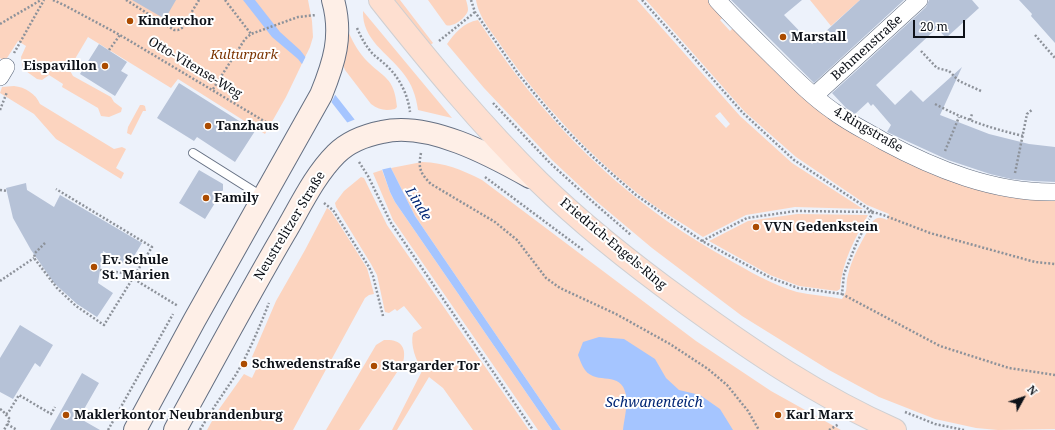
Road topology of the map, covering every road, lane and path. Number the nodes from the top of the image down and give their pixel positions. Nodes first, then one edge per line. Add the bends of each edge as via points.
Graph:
1 (41, 0) edge
2 (44, 0) edge
3 (53, 0) edge
4 (126, 0) edge
5 (199, 0) edge
6 (225, 0) edge
7 (380, 0) edge
8 (471, 0) edge
9 (642, 0) edge
10 (717, 0) edge
11 (919, 0) edge
12 (326, 7) edge
13 (475, 12) junction
14 (0, 24) edge
15 (356, 25) dead end
16 (251, 34) junction
17 (120, 35) junction
18 (1035, 35) dead end
19 (444, 46) dead end
20 (110, 50) dead end
21 (921, 51) dead end
22 (1055, 58) edge
23 (3, 72) edge
24 (213, 89) junction
25 (981, 91) dead end
26 (814, 96) junction
27 (492, 102) dead end
28 (935, 104) dead end
29 (1033, 109) dead end
30 (410, 111) dead end
31 (972, 114) dead end
32 (959, 116) junction
33 (970, 120) junction
34 (283, 132) dead end
35 (1023, 136) junction
36 (421, 153) dead end
37 (193, 154) dead end
38 (355, 165) dead end
39 (939, 168) junction
40 (540, 182) junction
41 (56, 189) dead end
42 (1013, 189) junction
43 (0, 190) edge
44 (7, 191) dead end
45 (1055, 192) edge
46 (327, 197) dead end
47 (263, 198) junction
48 (324, 203) junction
49 (321, 209) dead end
50 (873, 212) junction
51 (633, 236) dead end
52 (702, 241) junction
53 (45, 243) dead end
54 (34, 258) junction
55 (1055, 264) edge
56 (100, 270) dead end
57 (133, 279) junction
58 (0, 281) edge
59 (842, 294) junction
60 (271, 299) dead end
61 (178, 306) dead end
62 (383, 316) dead end
63 (1055, 375) edge
64 (55, 406) dead end
65 (0, 409) edge
66 (6, 414) junction
67 (898, 420) edge
68 (7, 424) junction
69 (838, 424) dead end
70 (4, 430) edge
71 (17, 430) edge
72 (135, 430) edge
73 (175, 430) edge
74 (200, 430) edge
75 (533, 430) edge
76 (759, 430) edge
77 (829, 430) edge
78 (964, 430) edge

1 - 14 path
2 - 23 path
3 - 17 path, Otto-Vitense-Weg
4 - 5 path via 174,30 182,28
6 - 16 path
7 - 40 main road, Friedrich-Engels-Ring via 481,121
8 - 13 path
9 - 50 path via 743,114 794,160
10 - 26 street, 4.Ringstraße
11 - 26 street, Behmenstraße
12 - 16 path
12 - 47 main road via 336,12 338,32 330,74 321,96
13 - 19 path via 439,41
13 - 52 path via 519,76 559,123 636,195
15 - 30 path via 363,41 388,67 403,88
16 - 24 path via 245,39
17 - 20 path
17 - 24 path, Otto-Vitense-Weg
18 - 22 path
21 - 25 path via 937,68 949,71 959,81
24 - 34 path, Otto-Vitense-Weg
26 - 39 street, 4.Ringstraße via 856,126
27 - 51 path via 550,163
28 - 32 path
29 - 35 path via 1027,114
31 - 33 path
32 - 33 path
32 - 39 path
33 - 35 path via 989,128
35 - 42 path
36 - 76 path via 420,169 431,184 495,222 516,240 546,278 560,288 616,314 708,369 727,385 748,411
37 - 47 lane
38 - 75 path via 359,162 391,223
39 - 42 street, 4.Ringstraße
40 - 67 main road, Friedrich-Engels-Ring via 647,275 724,331 797,379 859,414
40 - 73 main road, Neustrelitzer Straße via 494,156 435,135 408,130 374,134 354,142 336,154 318,176
41 - 57 path via 152,247
42 - 45 street, 4.Ringstraße
43 - 44 path
46 - 48 path
47 - 72 main road
48 - 49 path
48 - 62 path via 333,210 369,267
50 - 52 path via 796,211 746,218
50 - 55 path via 930,233 1035,262
50 - 59 path via 844,274
52 - 59 path via 771,278 798,288
53 - 54 path via 35,253
54 - 57 path via 57,288 76,306 104,324
54 - 58 path
56 - 57 path via 124,273
57 - 61 path
59 - 63 path via 940,346 1009,368
60 - 74 path via 256,337 236,375
64 - 66 path via 51,414 19,395
65 - 66 path
66 - 68 path via 10,419
67 - 78 path
68 - 70 path
68 - 71 path
69 - 77 path

